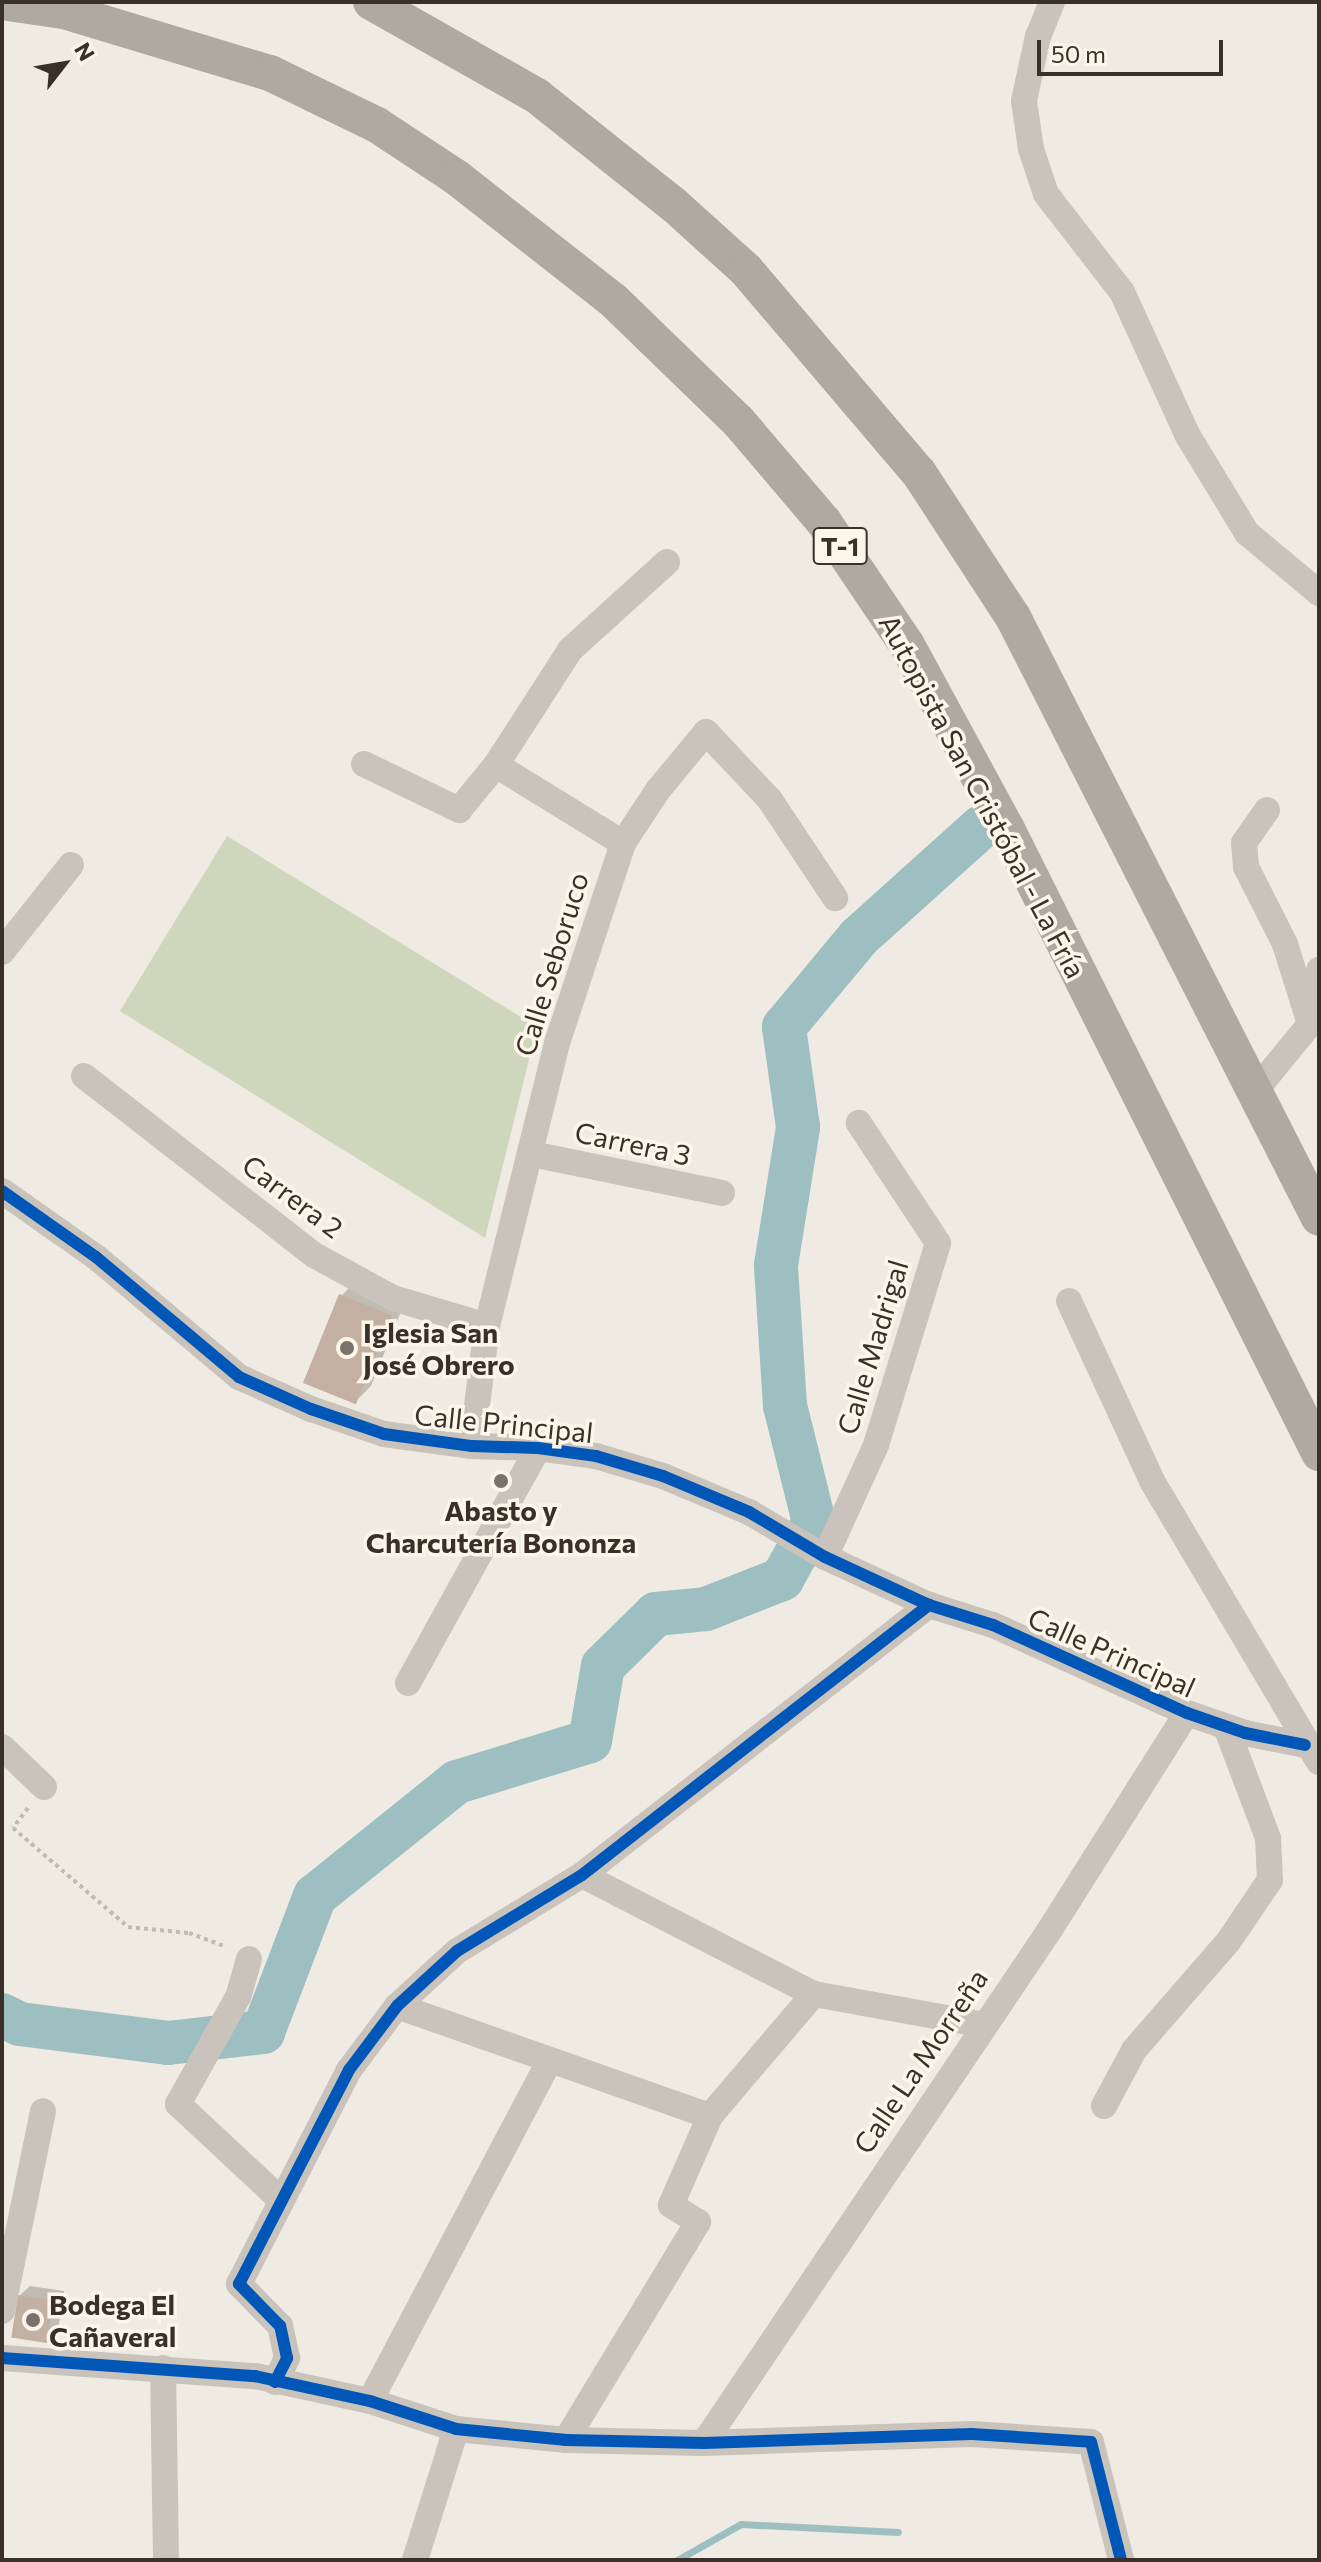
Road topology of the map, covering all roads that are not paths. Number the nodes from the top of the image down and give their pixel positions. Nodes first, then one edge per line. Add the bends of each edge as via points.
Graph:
1 (2, 2) edge
2 (371, 2) edge
3 (1052, 2) edge
4 (667, 562) dead end
5 (1319, 593) edge
6 (364, 764) dead end
7 (496, 765) junction
8 (1267, 810) dead end
9 (623, 843) junction
10 (71, 865) dead end
11 (835, 898) dead end
12 (2, 952) edge
13 (1319, 970) edge
14 (1310, 1024) junction
15 (84, 1076) dead end
16 (1255, 1091) junction
17 (859, 1123) dead end
18 (532, 1154) junction
19 (2, 1191) edge
20 (722, 1193) dead end
21 (1319, 1218) edge
22 (1069, 1301) dead end
23 (487, 1326) junction
24 (472, 1446) junction
25 (538, 1448) junction
26 (1319, 1453) edge
27 (825, 1557) junction
28 (929, 1605) junction
29 (408, 1683) dead end
30 (1187, 1713) junction
31 (1226, 1727) junction
32 (2, 1747) edge
33 (1314, 1747) edge
34 (44, 1787) road end
35 (582, 1875) junction
36 (249, 1959) road end
37 (814, 1994) junction
38 (397, 2006) junction
39 (985, 2025) junction
40 (548, 2063) junction
41 (1104, 2106) dead end
42 (43, 2111) dead end
43 (710, 2116) junction
44 (281, 2200) junction
45 (2, 2311) edge
46 (2, 2358) edge
47 (163, 2368) junction
48 (275, 2382) junction
49 (370, 2401) junction
50 (456, 2429) junction
51 (566, 2440) junction
52 (704, 2443) junction
53 (166, 2560) edge
54 (415, 2560) edge
55 (1121, 2560) edge

1 - 26 highway, Autopista San Cristóbal - La Fría / T-1 via 64,11 270,73 377,125 456,177 613,300 749,433 824,522 907,645 1007,829
2 - 16 highway via 537,96 673,204 746,270 919,473 1013,617
3 - 5 street via 1038,36 1024,101 1031,149 1046,194 1122,292 1188,436 1247,533
4 - 7 street via 570,650
6 - 7 street via 459,810
7 - 9 street
8 - 14 street via 1244,843 1246,867 1285,944
9 - 11 street, Calle Seboruco via 706,732 770,800
9 - 18 street, Calle Seboruco via 558,1040
10 - 12 street
13 - 14 street
14 - 16 street
15 - 23 street, Carrera 2 via 314,1255 393,1298
16 - 21 highway
17 - 27 street, Calle Madrigal via 938,1243 876,1445
18 - 20 street, Carrera 3
18 - 23 street, Calle Seboruco
19 - 24 street, Calle Principal via 96,1257 239,1377 384,1434
22 - 33 street via 1152,1481
23 - 24 street, Calle Seboruco
24 - 25 street, Calle Principal
25 - 27 street, Calle Principal via 596,1456 663,1476 749,1512
25 - 29 street
27 - 28 street, Calle Principal
28 - 30 street, Calle Principal via 993,1625
28 - 35 street
30 - 31 street, Calle Principal
30 - 39 street, Calle La Morreña
31 - 33 street, Calle Principal
31 - 41 street via 1268,1838 1270,1880 1228,1942 1134,2050
32 - 34 street
35 - 37 street
35 - 38 street via 457,1951
36 - 44 street via 239,1995 178,2104
37 - 39 street
37 - 43 street
38 - 40 street
38 - 44 street via 349,2070 305,2164
39 - 52 street, Calle La Morreña
40 - 43 street
40 - 49 street
42 - 45 street
43 - 51 street via 671,2205 698,2222
44 - 48 street via 239,2284 280,2326 287,2358
46 - 47 street
47 - 48 street
47 - 53 street
48 - 49 street
49 - 50 street
50 - 51 street
50 - 54 street
51 - 52 street
52 - 55 street via 972,2434 1091,2442

